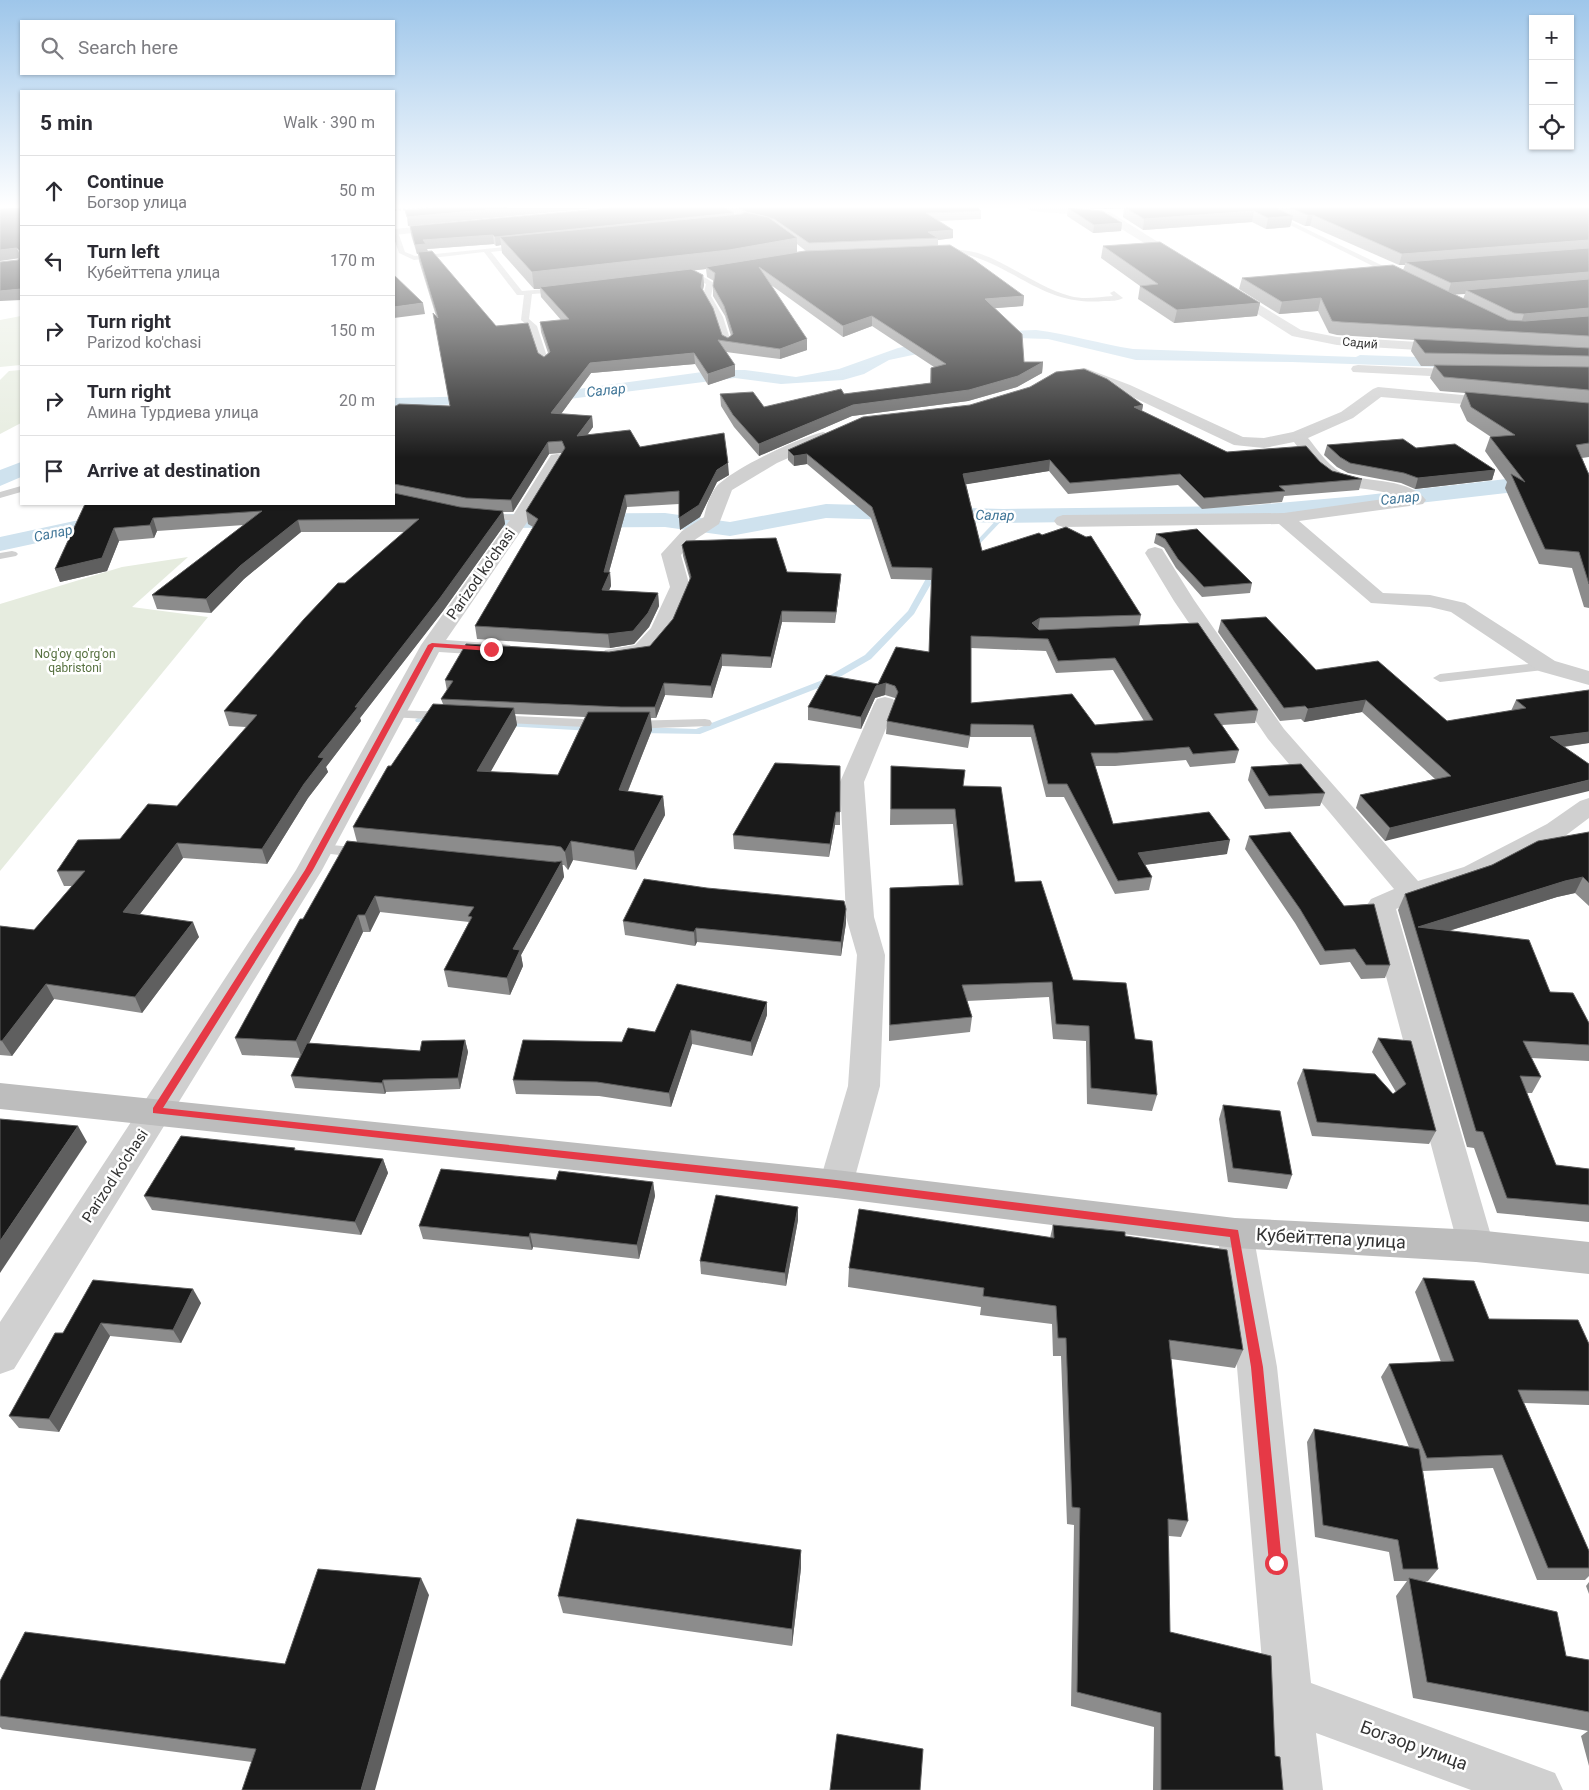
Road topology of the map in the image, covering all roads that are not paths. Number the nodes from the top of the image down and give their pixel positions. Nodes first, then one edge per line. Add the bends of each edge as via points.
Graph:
1 (519, 292) edge
2 (551, 292) edge
3 (708, 292) edge
4 (1050, 292) edge
5 (1231, 292) edge
6 (1114, 293) dead end
7 (528, 294) junction
8 (1337, 341) junction
9 (728, 345) edge
10 (1464, 349) edge
11 (1353, 362) junction
12 (545, 363) edge
13 (1480, 374) edge
14 (1059, 375) edge
15 (1378, 392) junction
16 (1518, 404) edge
17 (833, 432) edge
18 (1298, 436) junction
19 (557, 459) edge
20 (20, 488) edge
21 (0, 495) edge
22 (467, 514) edge
23 (1284, 518) junction
24 (1063, 521) dead end
25 (516, 523) junction
26 (1156, 553) dead end
27 (432, 645) junction
28 (521, 651) edge
29 (591, 655) edge
30 (1547, 666) junction
31 (1440, 678) dead end
32 (1589, 678) edge
33 (885, 704) dead end
34 (394, 714) junction
35 (463, 717) edge
36 (483, 718) edge
37 (705, 723) dead end
38 (1589, 806) edge
39 (320, 849) junction
40 (380, 854) edge
41 (1412, 892) junction
42 (0, 1096) edge
43 (156, 1111) junction
44 (836, 1184) junction
45 (1235, 1233) junction
46 (1476, 1246) junction
47 (1589, 1258) edge
48 (0, 1356) edge
49 (1289, 1700) junction
50 (1298, 1790) edge
51 (1538, 1790) edge

1 - 7 lane
2 - 7 lane
3 - 9 lane via 707,296
4 - 6 lane via 1091,300 1119,298
5 - 8 street, Садий via 1297,333
7 - 12 lane via 525,320 533,326
8 - 10 street, Садий
8 - 11 street
11 - 13 street
11 - 15 street
14 - 18 street via 1085,372 1240,442 1264,443
15 - 16 street
15 - 18 street via 1347,415
17 - 29 street via 771,459 725,487 712,520 689,535 671,554 680,587 661,630 642,651
18 - 23 street via 1321,464 1340,479 1393,488 1418,500
19 - 25 street, Parizod ko'chasi
20 - 21 lane
22 - 25 lane
23 - 24 street
23 - 30 street via 1378,599 1458,607
25 - 27 street, Parizod ko'chasi
26 - 41 street via 1184,601 1195,631 1276,734
27 - 28 street
27 - 34 street, Parizod ko'chasi
30 - 31 lane
30 - 32 street
33 - 44 street via 852,782 860,917 871,955 864,1086
34 - 35 lane
34 - 39 street, Parizod ko'chasi
36 - 37 lane via 622,725
38 - 41 street via 1556,830 1474,874
39 - 40 lane
39 - 43 street, Parizod ko'chasi
41 - 46 street via 1381,905
42 - 43 street, Кубейттепа улица
43 - 44 street, Кубейттепа улица
43 - 48 street, Parizod ko'chasi
44 - 45 street, Кубейттепа улица
45 - 46 street, Кубейттепа улица
45 - 49 street via 1257,1367
46 - 47 street, Кубейттепа улица
49 - 50 street
49 - 51 street, Богзор улица

